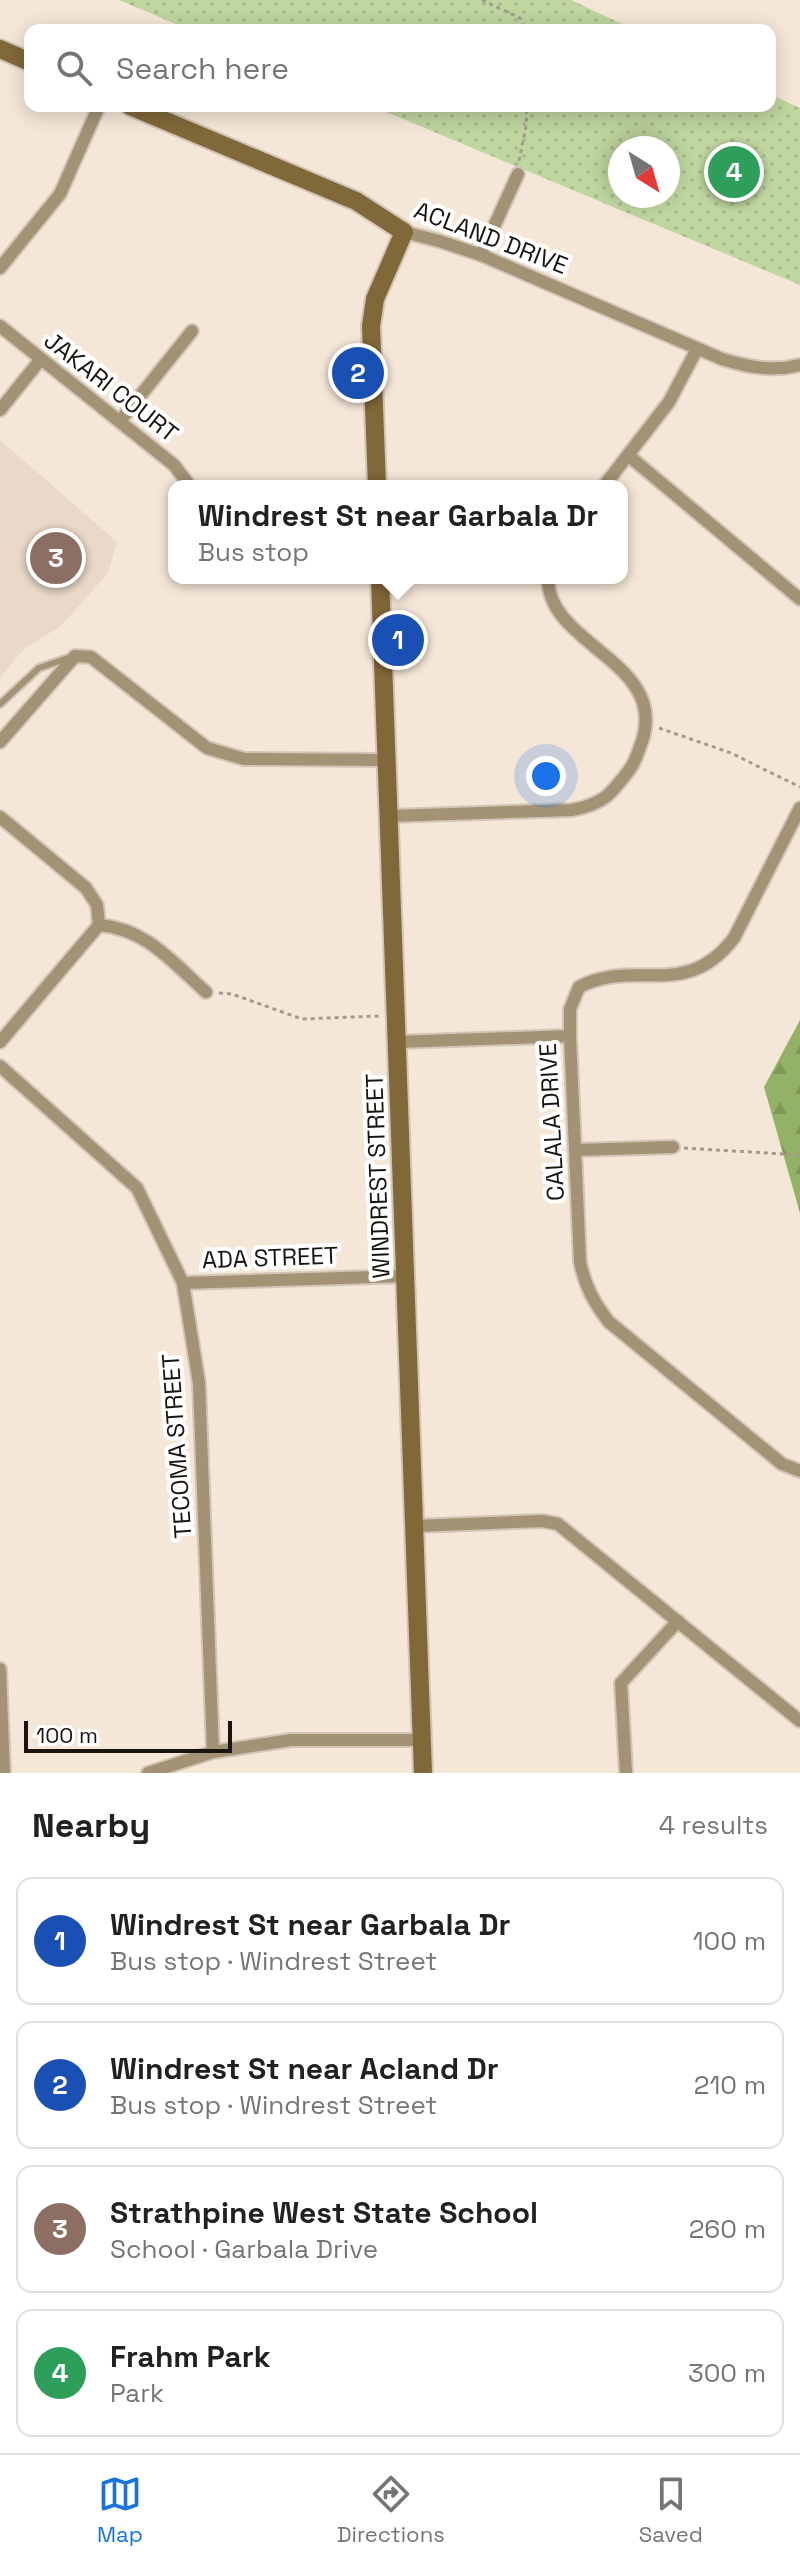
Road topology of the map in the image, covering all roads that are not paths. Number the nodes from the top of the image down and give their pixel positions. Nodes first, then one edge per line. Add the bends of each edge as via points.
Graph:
1 (0, 49) edge
2 (24, 59) edge
3 (96, 112) edge
4 (144, 112) edge
5 (518, 174) road end
6 (404, 232) junction
7 (481, 255) junction
8 (0, 268) edge
9 (0, 326) edge
10 (192, 331) dead end
11 (697, 349) junction
12 (41, 359) junction
13 (800, 365) edge
14 (0, 410) edge
15 (120, 421) junction
16 (629, 456) junction
17 (185, 480) edge
18 (377, 480) edge
19 (609, 480) edge
20 (380, 584) edge
21 (547, 584) edge
22 (800, 599) edge
23 (75, 656) junction
24 (0, 704) edge
25 (0, 742) edge
26 (387, 760) junction
27 (800, 808) edge
28 (390, 816) junction
29 (0, 817) edge
30 (99, 925) junction
31 (206, 992) road end
32 (570, 1036) junction
33 (0, 1042) edge
34 (397, 1042) junction
35 (0, 1066) edge
36 (673, 1147) road end
37 (577, 1150) junction
38 (406, 1276) junction
39 (183, 1283) junction
40 (800, 1471) edge
41 (415, 1526) junction
42 (678, 1621) junction
43 (0, 1669) edge
44 (800, 1721) edge
45 (422, 1740) junction
46 (213, 1752) junction
47 (4, 1773) edge
48 (148, 1773) edge
49 (423, 1773) edge
50 (626, 1773) edge

1 - 2 street
3 - 8 street via 60,194
4 - 6 street, ACLAND DRIVE via 356,201
5 - 7 street
6 - 7 street, ACLAND DRIVE
6 - 18 street via 375,299 371,326
7 - 11 street, ACLAND DRIVE
9 - 12 street, JAKARI COURT
10 - 15 street
11 - 13 street, ACLAND DRIVE via 748,366
11 - 16 street via 669,402
12 - 14 street
12 - 15 street, JAKARI COURT
15 - 17 street, JAKARI COURT
16 - 19 street
16 - 22 street
20 - 26 street, WINDREST STREET
21 - 28 street via 559,613 634,683 646,707 647,730 633,764 611,794 593,806
23 - 24 lane via 39,668
23 - 25 street
23 - 26 street via 91,657 207,748 244,759
26 - 28 street, WINDREST STREET
27 - 32 street, CALALA DRIVE via 724,951 699,970 595,979 579,987 570,1009
28 - 34 street, WINDREST STREET
29 - 30 street via 86,888 97,905
30 - 31 street via 145,939
30 - 33 street
32 - 34 street
32 - 37 street, CALALA DRIVE
34 - 38 street, WINDREST STREET
35 - 39 street, TECOMA STREET via 137,1188
36 - 37 street
37 - 40 street, CALALA DRIVE via 580,1262 594,1303 609,1322 782,1464
38 - 39 street, ADA STREET
38 - 41 street, WINDREST STREET
39 - 46 street, TECOMA STREET via 199,1383
41 - 42 street via 558,1524
41 - 45 street, WINDREST STREET
42 - 44 street
42 - 50 street via 621,1683
43 - 47 street
45 - 46 street via 291,1740
45 - 49 street, WINDREST STREET
46 - 48 street

